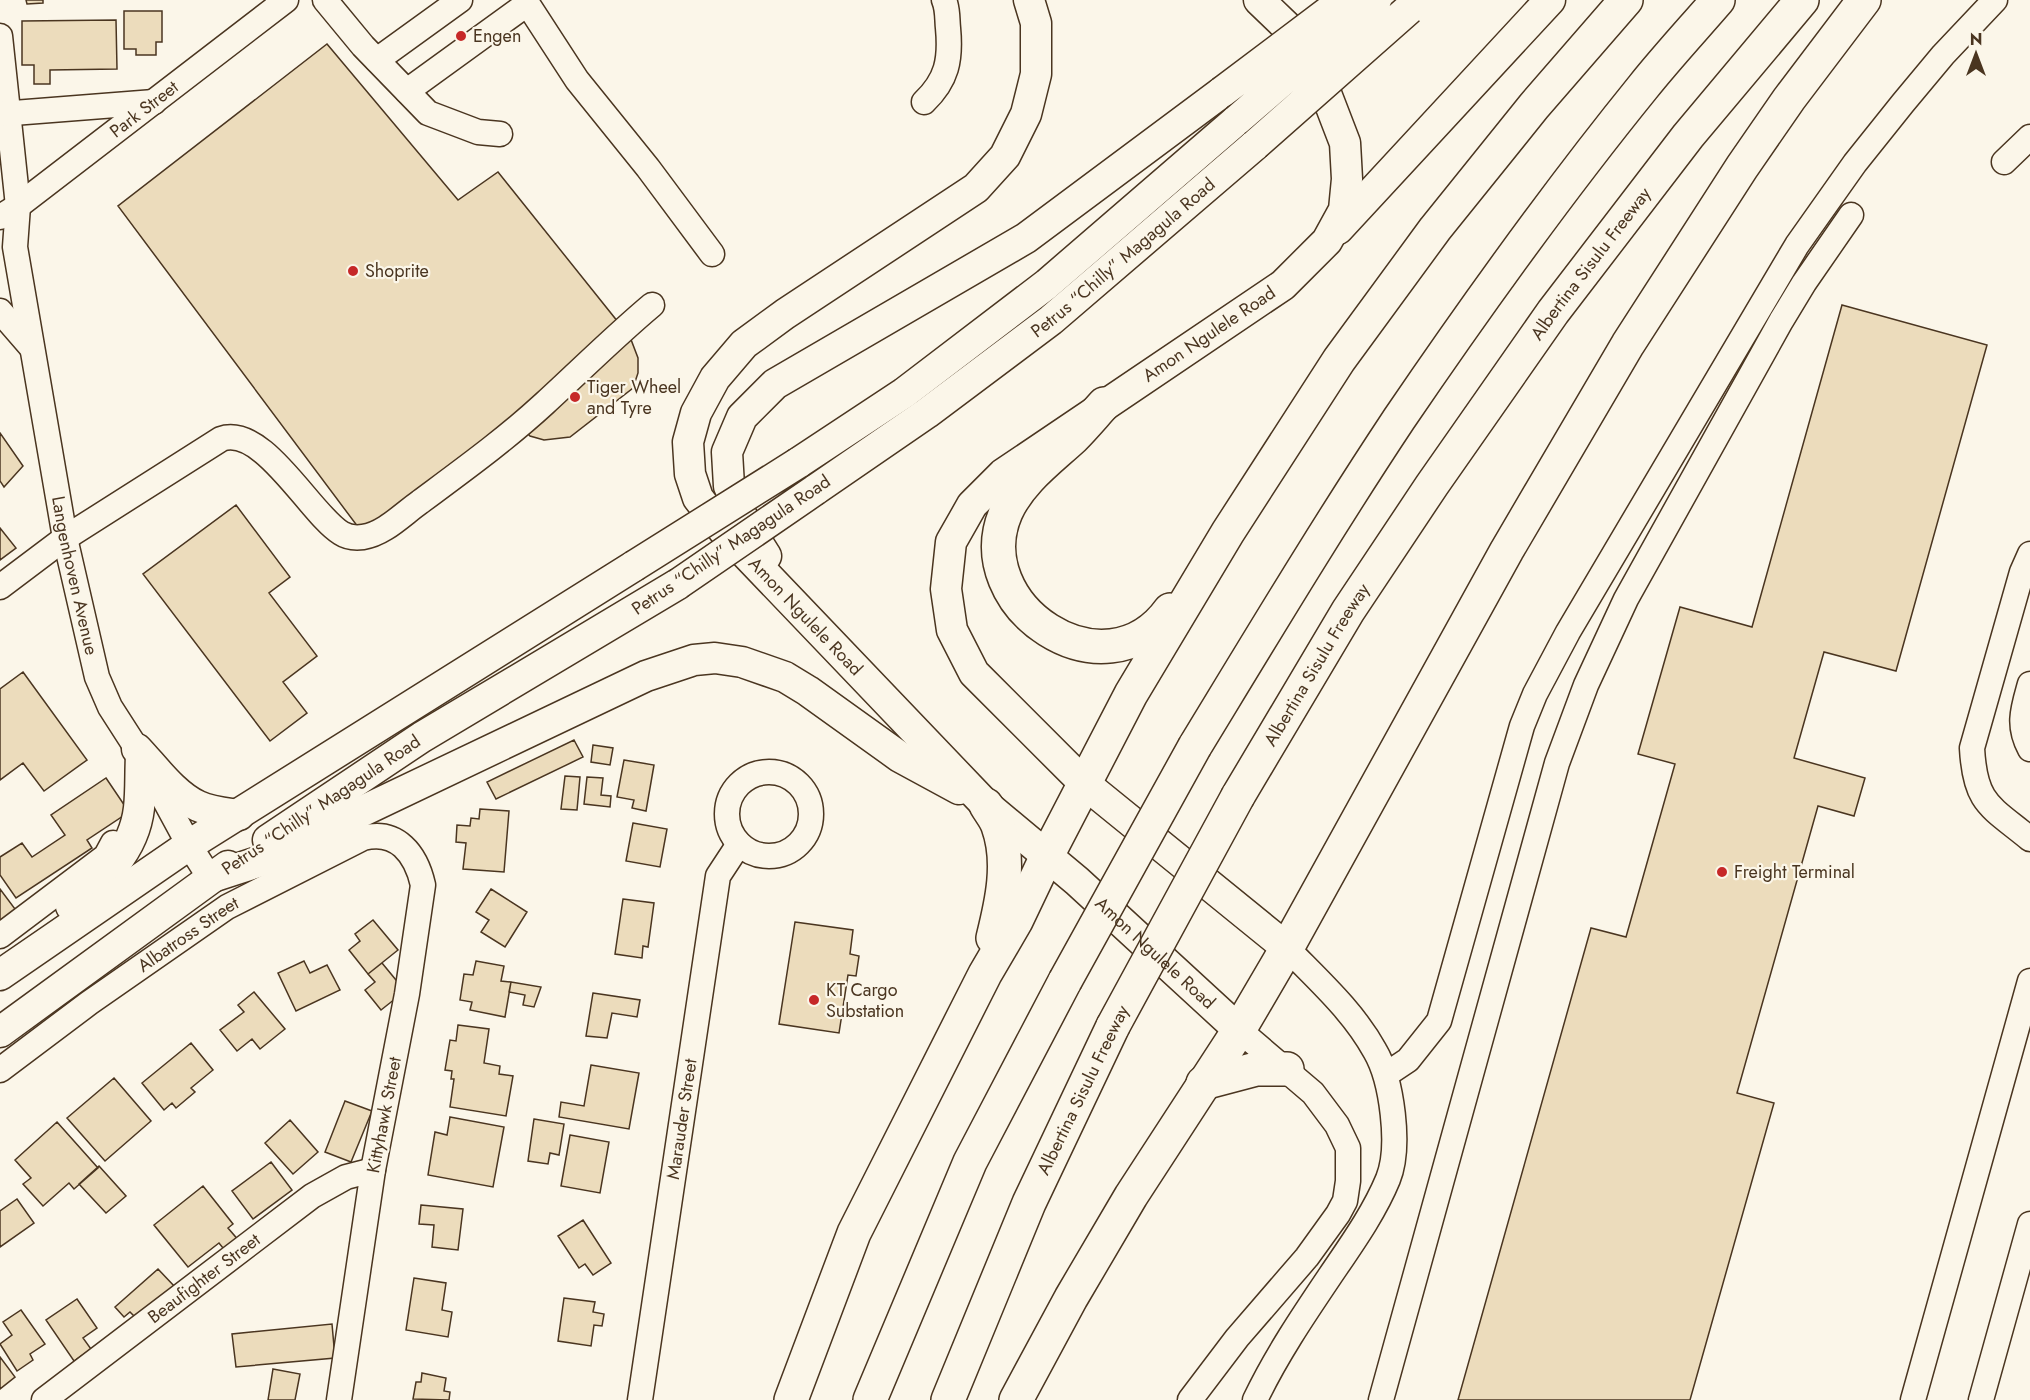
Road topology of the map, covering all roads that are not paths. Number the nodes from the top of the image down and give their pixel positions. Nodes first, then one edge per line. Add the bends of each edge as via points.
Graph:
1 (286, 0) edge
2 (325, 0) edge
3 (460, 0) edge
4 (944, 0) edge
5 (1029, 0) edge
6 (1259, 0) edge
7 (1344, 0) edge
8 (1376, 0) edge
9 (1550, 0) edge
10 (1626, 0) edge
11 (1718, 0) edge
12 (1802, 0) edge
13 (1864, 0) edge
14 (1995, 0) edge
15 (526, 2) edge
16 (1414, 4) edge
17 (0, 36) edge
18 (377, 60) junction
19 (407, 91) junction
20 (154, 102) junction
21 (924, 102) dead end
22 (4, 114) edge
23 (500, 134) dead end
24 (2030, 136) edge
25 (2004, 162) dead end
26 (6, 214) edge
27 (1851, 215) dead end
28 (1327, 241) junction
29 (712, 254) dead end
30 (652, 305) dead end
31 (0, 311) edge
32 (31, 347) junction
33 (1104, 404) junction
34 (1228, 532) junction
35 (64, 538) junction
36 (2030, 554) edge
37 (0, 587) edge
38 (802, 614) junction
39 (2030, 684) edge
40 (2030, 749) edge
41 (139, 753) junction
42 (1085, 784) junction
43 (986, 805) junction
44 (239, 815) junction
45 (123, 825) dead end
46 (395, 839) joint
47 (2030, 839) edge
48 (739, 844) dead end
49 (189, 845) junction
50 (1047, 856) junction
51 (211, 877) junction
52 (0, 936) edge
53 (1287, 948) junction
54 (9, 968) edge
55 (985, 974) junction
56 (2030, 981) edge
57 (1239, 1030) junction
58 (0, 1032) edge
59 (1287, 1069) junction
60 (0, 1070) edge
61 (1386, 1074) junction
62 (1203, 1083) junction
63 (373, 1170) junction
64 (2030, 1224) edge
65 (44, 1400) edge
66 (339, 1400) edge
67 (640, 1400) edge
68 (791, 1400) edge
69 (870, 1400) edge
70 (948, 1400) edge
71 (1016, 1400) edge
72 (1190, 1400) edge
73 (1255, 1400) edge
74 (1381, 1400) edge
75 (1913, 1400) edge
76 (1980, 1400) edge

1 - 20 street, Park Street
2 - 18 street
3 - 18 street
4 - 21 street via 950,42 948,65 937,90
5 - 38 main road, Amon Ngulele Road via 1036,23 1036,74 1026,114 1005,156 976,188 744,344 716,378 696,413 688,442 690,474 698,498 723,531
6 - 28 main road, Amon Ngulele Road via 1286,26 1325,91 1345,143 1344,210
7 - 38 main road, bridge via 1026,238 775,384 742,417 727,452 729,486 744,521
8 - 44 main road, Petrus “Chilly” Magagula Road, bridge via 1047,284 904,393
9 - 28 main road
10 - 34 highway via 1435,229 1339,360
11 - 69 highway, bridge via 1581,167 1399,419 1195,746 970,1162
12 - 70 highway, Albertina Sisulu Freeway, bridge via 1688,136 1553,312 1348,610 1238,796 1113,1026 1029,1203
13 - 53 highway via 1749,157 1628,344 1507,550
14 - 61 street via 1943,55 1855,163 1797,245 1568,632 1522,726 1439,1021 1408,1060
15 - 19 street
15 - 29 street via 577,80
16 - 51 main road, Petrus “Chilly” Magagula Road, bridge via 1051,320 927,412 678,584 422,737
17 - 22 street, Langenhoven Avenue
18 - 19 street
19 - 23 street via 428,113 478,132
20 - 22 street
20 - 26 street, Park Street
22 - 26 street, Langenhoven Avenue
24 - 25 street
26 - 32 street, Langenhoven Avenue
27 - 74 street via 1781,321 1626,599 1586,685 1557,763
28 - 33 main road, Amon Ngulele Road via 1282,285
30 - 35 street via 545,404 376,534 353,537 341,533 263,452 230,436
31 - 32 street
32 - 35 street, Langenhoven Avenue
33 - 34 highway via 1075,437 1038,469 1006,512 999,536 999,560 1006,582 1032,619 1069,640 1087,645 1107,647 1138,639 1165,618
33 - 42 main road, Amon Ngulele Road via 1003,474 972,505 951,542 946,589 952,630 974,673
34 - 42 highway via 1131,694
35 - 37 street
35 - 41 street, Langenhoven Avenue via 97,677 110,707
36 - 47 street via 1972,748 1973,775 1983,798
38 - 43 main road, Amon Ngulele Road
39 - 40 street via 2021,725
41 - 44 main road via 198,806
41 - 49 street, Langenhoven Avenue
41 - 54 main road via 139,808 132,837 118,861
42 - 50 highway
42 - 53 main road, Amon Ngulele Road
43 - 50 main road, Amon Ngulele Road
43 - 51 main road via 900,757 785,677 714,658 694,660 646,676 267,860
43 - 55 highway via 998,825 1005,860 1002,903
44 - 49 main road, Petrus “Chilly” Magagula Road
45 - 52 street via 106,856
46 - 60 street, Albatross Street via 385,835 363,838 235,902
46 - 63 street, Kittyhawk Street via 414,859 423,885 407,994
48 - 67 street, Marauder Street via 718,876
49 - 51 street, Langenhoven Avenue
49 - 54 main road, Petrus “Chilly” Magagula Road
50 - 55 highway
50 - 57 main road, Amon Ngulele Road
51 - 58 main road, Petrus “Chilly” Magagula Road
53 - 57 highway
53 - 61 street via 1346,1009 1376,1051
55 - 68 highway via 855,1233
56 - 75 street
57 - 59 street
57 - 62 highway
59 - 62 highway via 1256,1069
59 - 72 street via 1313,1093 1337,1125 1348,1148 1345,1201 1307,1257
61 - 73 street via 1393,1127 1389,1176 1353,1242 1276,1358
62 - 71 highway via 1131,1196
63 - 65 street, Beaufighter Street via 346,1178 312,1196
63 - 66 street, Kittyhawk Street
64 - 76 street

